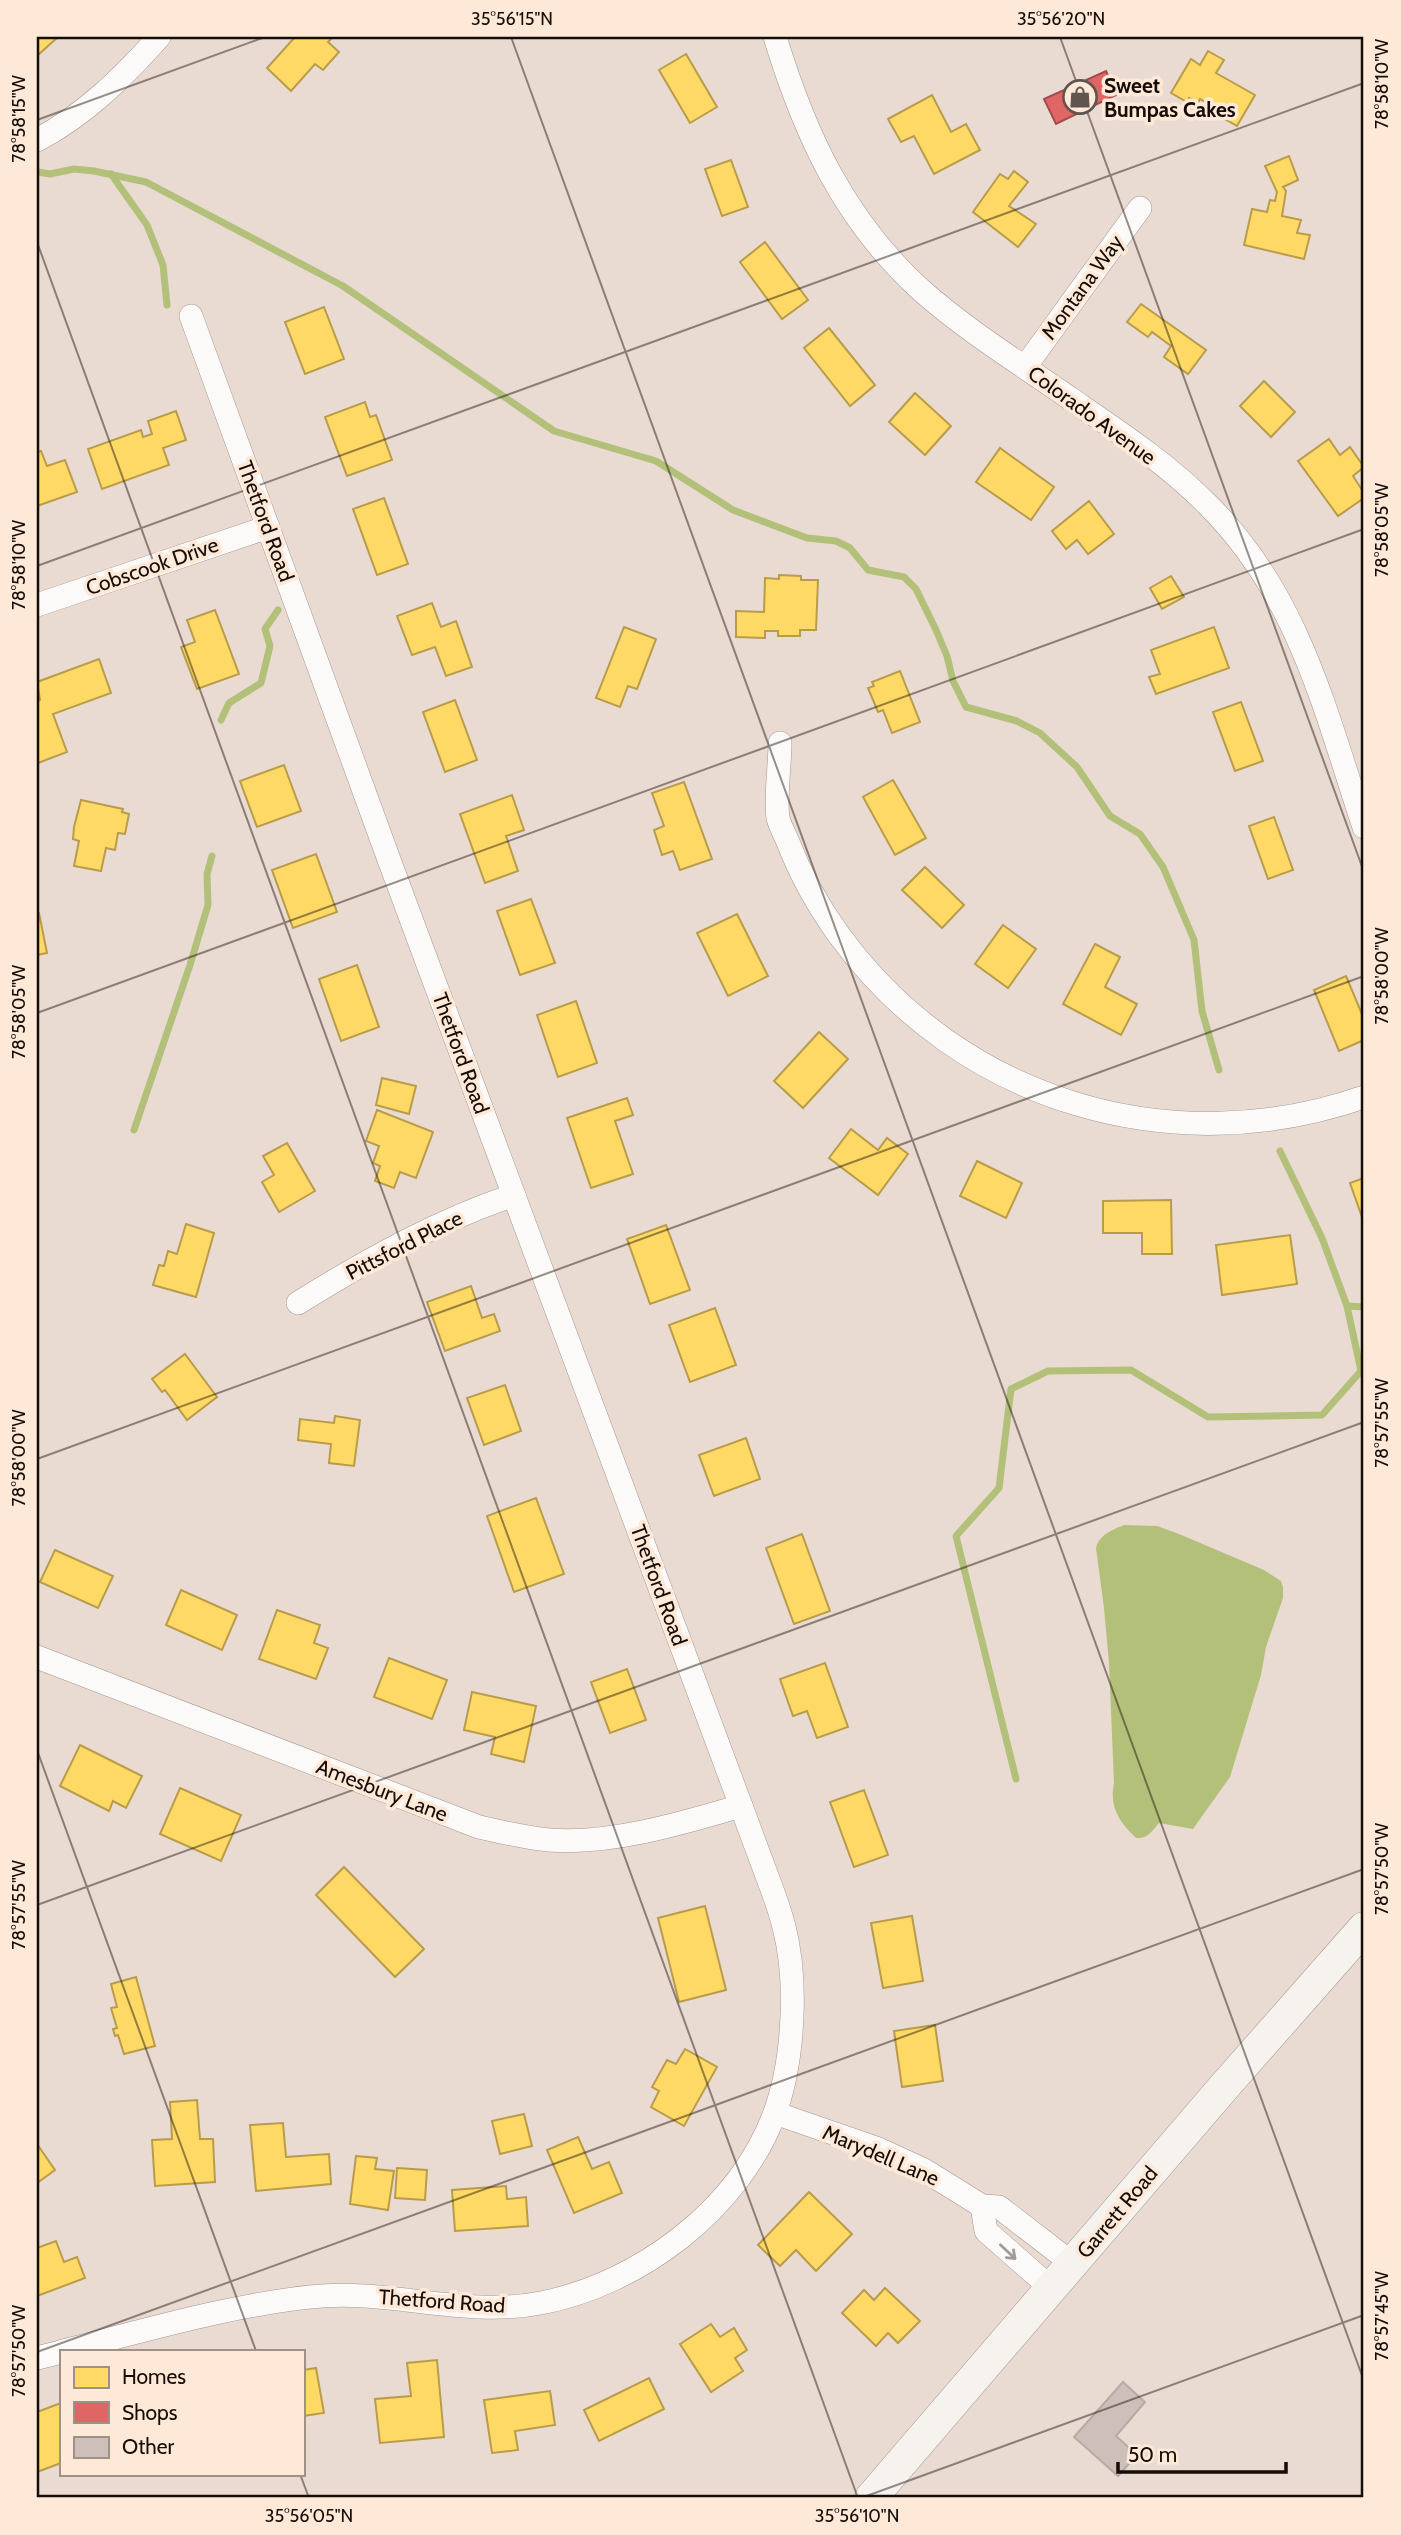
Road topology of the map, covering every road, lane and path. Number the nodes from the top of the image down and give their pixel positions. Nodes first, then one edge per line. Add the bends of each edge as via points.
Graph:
1 (159, 37) edge
2 (775, 37) edge
3 (37, 140) edge
4 (1140, 208) dead end
5 (191, 316) dead end
6 (1025, 367) junction
7 (268, 527) junction
8 (37, 605) edge
9 (780, 743) dead end
10 (1364, 827) edge
11 (1364, 1097) edge
12 (514, 1195) junction
13 (298, 1303) dead end
14 (37, 1657) edge
15 (741, 1806) junction
16 (1364, 1928) edge
17 (775, 2113) junction
18 (982, 2206) junction
19 (1073, 2264) junction
20 (1052, 2289) junction
21 (66, 2350) edge
22 (60, 2352) edge
23 (37, 2358) edge
24 (871, 2498) edge

1 - 3 street via 87,108
2 - 6 street, Colorado Avenue via 817,151 869,235 922,290
4 - 6 street, Montana Way
5 - 7 street, Thetford Road
6 - 10 street, Colorado Avenue via 1186,485 1247,551 1299,638
7 - 8 street, Cobscook Drive
7 - 12 street, Thetford Road
9 - 11 street via 778,818 810,891 850,951 879,983 957,1049 1055,1097 1122,1117 1246,1124 1312,1113
12 - 13 street, Pittsford Place via 366,1260
12 - 15 street, Thetford Road
14 - 15 street, Amesbury Lane via 441,1812 519,1836 551,1840 614,1836
15 - 17 street, Thetford Road via 785,1928 790,1970 791,2023
16 - 19 street, Garrett Road
17 - 18 street, Marydell Lane via 924,2169
17 - 21 street, Thetford Road via 744,2169 701,2220 636,2269 581,2292 541,2303 494,2308 358,2295 310,2297 234,2309
18 - 19 street, Marydell Lane via 999,2207
18 -> 20 street via 986,2231
19 - 20 street, Garrett Road
20 - 24 street, Garrett Road
22 - 23 street, Thetford Road

